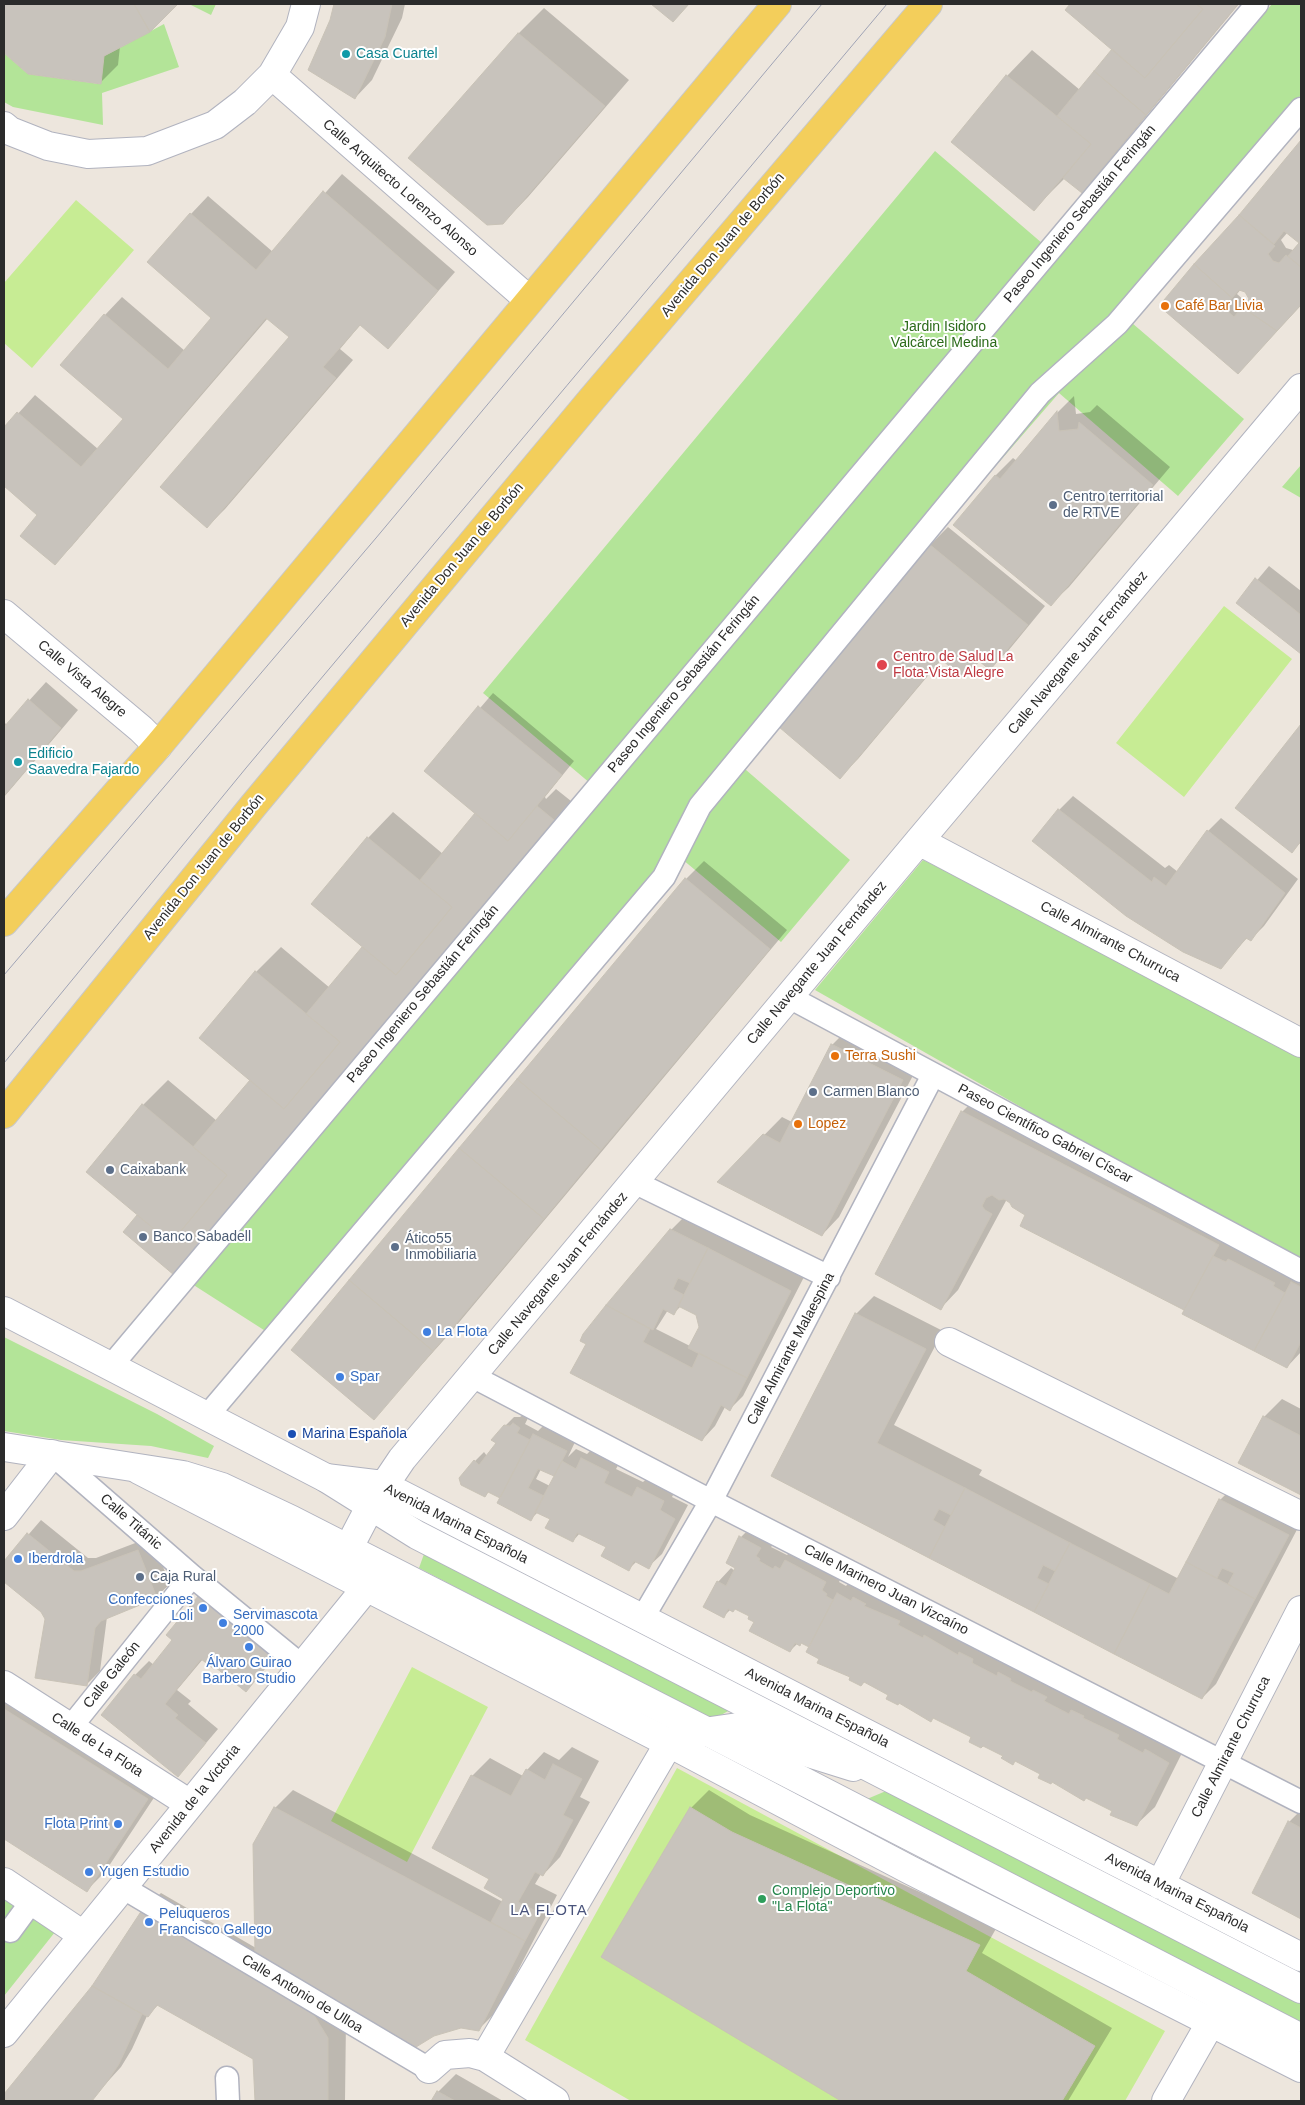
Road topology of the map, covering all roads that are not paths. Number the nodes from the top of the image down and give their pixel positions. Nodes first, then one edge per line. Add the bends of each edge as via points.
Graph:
1 (306, 4) edge
2 (777, 4) edge
3 (928, 4) edge
4 (1257, 4) edge
5 (272, 75) junction
6 (1301, 109) edge
7 (6, 132) edge
8 (529, 300) junction
9 (1301, 388) edge
10 (4, 614) edge
11 (158, 746) junction
12 (919, 841) junction
13 (4, 922) edge
14 (789, 997) junction
15 (1301, 1043) edge
16 (933, 1075) junction
17 (4, 1114) edge
18 (634, 1182) junction
19 (1301, 1271) edge
20 (829, 1277) junction
21 (4, 1311) edge
22 (949, 1342) dead end
23 (111, 1366) junction
24 (472, 1376) junction
25 (207, 1416) junction
26 (4, 1447) edge
27 (52, 1454) junction
28 (133, 1467) junction
29 (377, 1495) junction
30 (711, 1501) junction
31 (4, 1516) edge
32 (1301, 1516) edge
33 (348, 1549) junction
34 (192, 1576) junction
35 (366, 1588) junction
36 (1301, 1610) edge
37 (642, 1619) junction
38 (302, 1666) junction
39 (4, 1685) edge
40 (70, 1728) junction
41 (706, 1731) junction
42 (669, 1743) junction
43 (1223, 1762) junction
44 (898, 1782) junction
45 (1301, 1802) edge
46 (190, 1804) junction
47 (4, 1882) edge
48 (1160, 1885) junction
49 (122, 1887) junction
50 (32, 1901) junction
51 (10, 1931) dead end
52 (83, 1935) junction
53 (1301, 1957) edge
54 (1301, 1989) edge
55 (1211, 2022) junction
56 (4, 2032) edge
57 (1301, 2038) edge
58 (485, 2057) junction
59 (1301, 2068) edge
60 (429, 2069) joint
61 (227, 2078) dead end
62 (228, 2101) edge
63 (555, 2101) edge
64 (1166, 2101) edge

1 - 5 street via 300,26
2 - 8 main road
3 - 17 main road, Avenida Don Juan de Borbón via 253,806
4 - 23 street, Paseo Ingeniero Sebastián Feringán
5 - 7 street via 215,125 147,151 88,154 48,146
5 - 8 street, Calle Arquitecto Lorenzo Alonso
6 - 25 street via 1117,324 1040,393 700,806 664,877
8 - 11 main road
9 - 12 street, Calle Navegante Juan Fernández
10 - 11 street, Calle Vista Alegre
11 - 13 main road
12 - 14 street, Calle Navegante Juan Fernández
12 - 15 street, Calle Almirante Churruca
14 - 16 street, Paseo Científico Gabriel Císcar
14 - 18 street, Calle Navegante Juan Fernández
16 - 19 street, Paseo Científico Gabriel Císcar
16 - 20 street, Calle Almirante Malaespina
18 - 20 street
18 - 24 street, Calle Navegante Juan Fernández
20 - 30 street, Calle Almirante Malaespina
21 - 23 street, Avenida Marina Española
22 - 32 street
23 - 25 street, Avenida Marina Española
24 - 29 street, Calle Navegante Juan Fernández via 402,1459
24 - 30 street, Calle Marinero Juan Vizcaíno
25 - 29 street, Avenida Marina Española via 326,1478
26 - 27 street
27 - 28 street
27 - 31 street
27 - 34 street, Calle Titánic
28 - 33 street via 184,1475 222,1487
28 - 35 street
29 - 33 street, Calle Navegante Juan Fernández
29 - 37 street, Avenida Marina Española
29 - 44 street, Avenida Marina Española via 417,1535
30 - 37 street, Calle Almirante Malaespina
30 - 43 street, Calle Marinero Juan Vizcaíno
33 - 41 street
34 - 38 street, Calle Titánic
34 - 40 street, Calle Galeón
35 - 38 street, Avenida de la Victoria
35 - 42 street
36 - 43 street, Calle Almirante Churruca
37 - 48 street, Avenida Marina Española
38 - 46 street, Avenida de la Victoria
39 - 40 street, Calle de La Flota
40 - 46 street, Calle de La Flota
41 - 42 street, Avenida Marina Española
41 - 44 street, Avenida Marina Española via 738,1727 750,1729 786,1746
41 - 57 street
42 - 55 street via 910,1870
42 - 58 street
43 - 45 street, Calle Marinero Juan Vizcaíno
43 - 48 street, Calle Almirante Churruca
44 - 54 street, Avenida Marina Española
46 - 49 street, Avenida de la Victoria
47 - 50 street
48 - 53 street, Avenida Marina Española
49 - 52 street, Avenida de la Victoria
49 - 60 street, Calle Antonio de Ulloa
50 - 51 street
50 - 52 street
52 - 56 street, Avenida de la Victoria
55 - 59 street
55 - 64 street
58 - 60 street, Calle Antonio de Ulloa via 470,2053 445,2055
58 - 63 street, Calle Antonio de Ulloa
61 - 62 street

